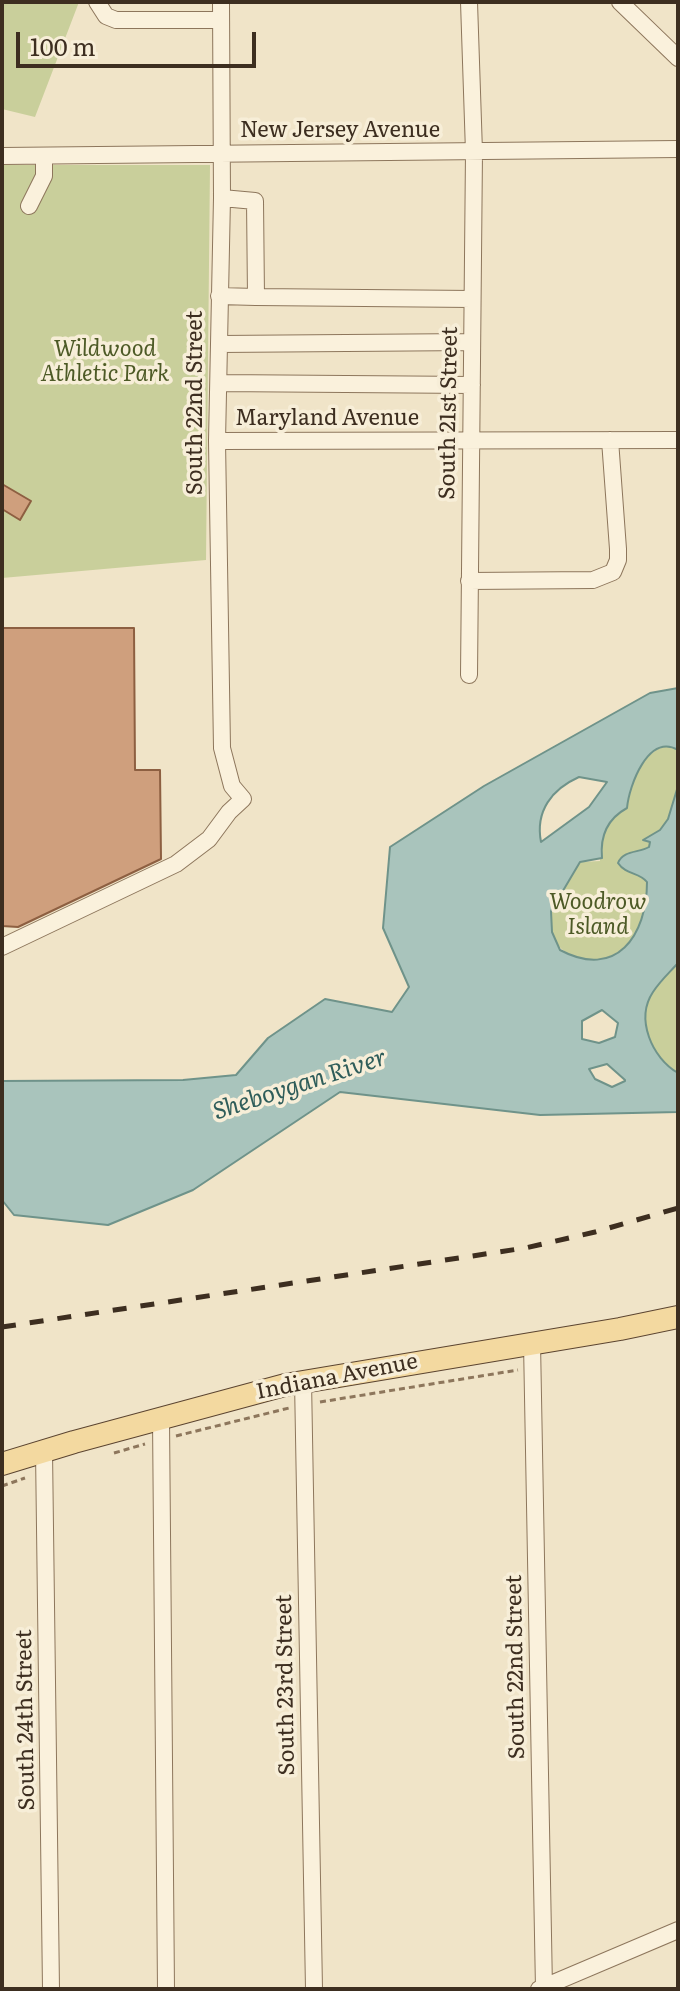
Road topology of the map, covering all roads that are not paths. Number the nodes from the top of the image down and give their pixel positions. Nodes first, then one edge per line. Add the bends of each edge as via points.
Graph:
1 (97, 2) edge
2 (221, 2) edge
3 (469, 2) edge
4 (620, 2) edge
5 (221, 20) junction
6 (678, 58) edge
7 (678, 149) edge
8 (474, 152) junction
9 (222, 154) junction
10 (2, 156) edge
11 (44, 156) junction
12 (222, 198) junction
13 (29, 206) dead end
14 (219, 296) junction
15 (256, 297) junction
16 (472, 299) junction
17 (472, 342) junction
18 (220, 344) junction
19 (219, 383) junction
20 (472, 385) junction
21 (610, 440) junction
22 (678, 440) edge
23 (217, 441) junction
24 (469, 441) junction
25 (469, 581) junction
26 (469, 675) dead end
27 (2, 947) edge
28 (678, 1317) edge
29 (532, 1343) junction
30 (303, 1381) junction
31 (162, 1429) junction
32 (44, 1451) junction
33 (2, 1464) edge
34 (678, 1930) edge
35 (542, 1988) edge
36 (51, 1989) edge
37 (166, 1989) edge
38 (314, 1989) edge

1 - 5 street via 116,20
2 - 5 street, South 22nd Street
3 - 8 street, South 21st Street
4 - 6 street
5 - 9 street, South 22nd Street
7 - 8 street, New Jersey Avenue
8 - 9 street, New Jersey Avenue
8 - 16 street, South 21st Street
9 - 11 street, New Jersey Avenue
9 - 12 street, South 22nd Street
10 - 11 street, New Jersey Avenue
11 - 13 street via 44,176
12 - 14 street, South 22nd Street
12 - 15 street via 255,201
14 - 15 street
14 - 18 street, South 22nd Street
15 - 16 street
16 - 17 street, South 21st Street
17 - 18 street
17 - 20 street, South 21st Street
18 - 19 street, South 22nd Street
19 - 20 street
19 - 23 street, South 22nd Street
20 - 24 street, South 21st Street
21 - 22 street, Maryland Avenue
21 - 24 street, Maryland Avenue
21 - 25 street via 618,549 613,572 593,580
23 - 24 street, Maryland Avenue
23 - 27 street, South 22nd Street via 222,748 232,786 243,799 209,839 176,864
24 - 25 street, South 21st Street
25 - 26 street, South 21st Street
28 - 29 main road, Indiana Avenue
29 - 30 main road, Indiana Avenue
29 - 35 street, South 22nd Street
30 - 31 main road, Indiana Avenue
30 - 38 street, South 23rd Street
31 - 32 main road, Indiana Avenue
31 - 37 street
32 - 33 main road, Indiana Avenue
32 - 36 street, South 24th Street
34 - 35 street

